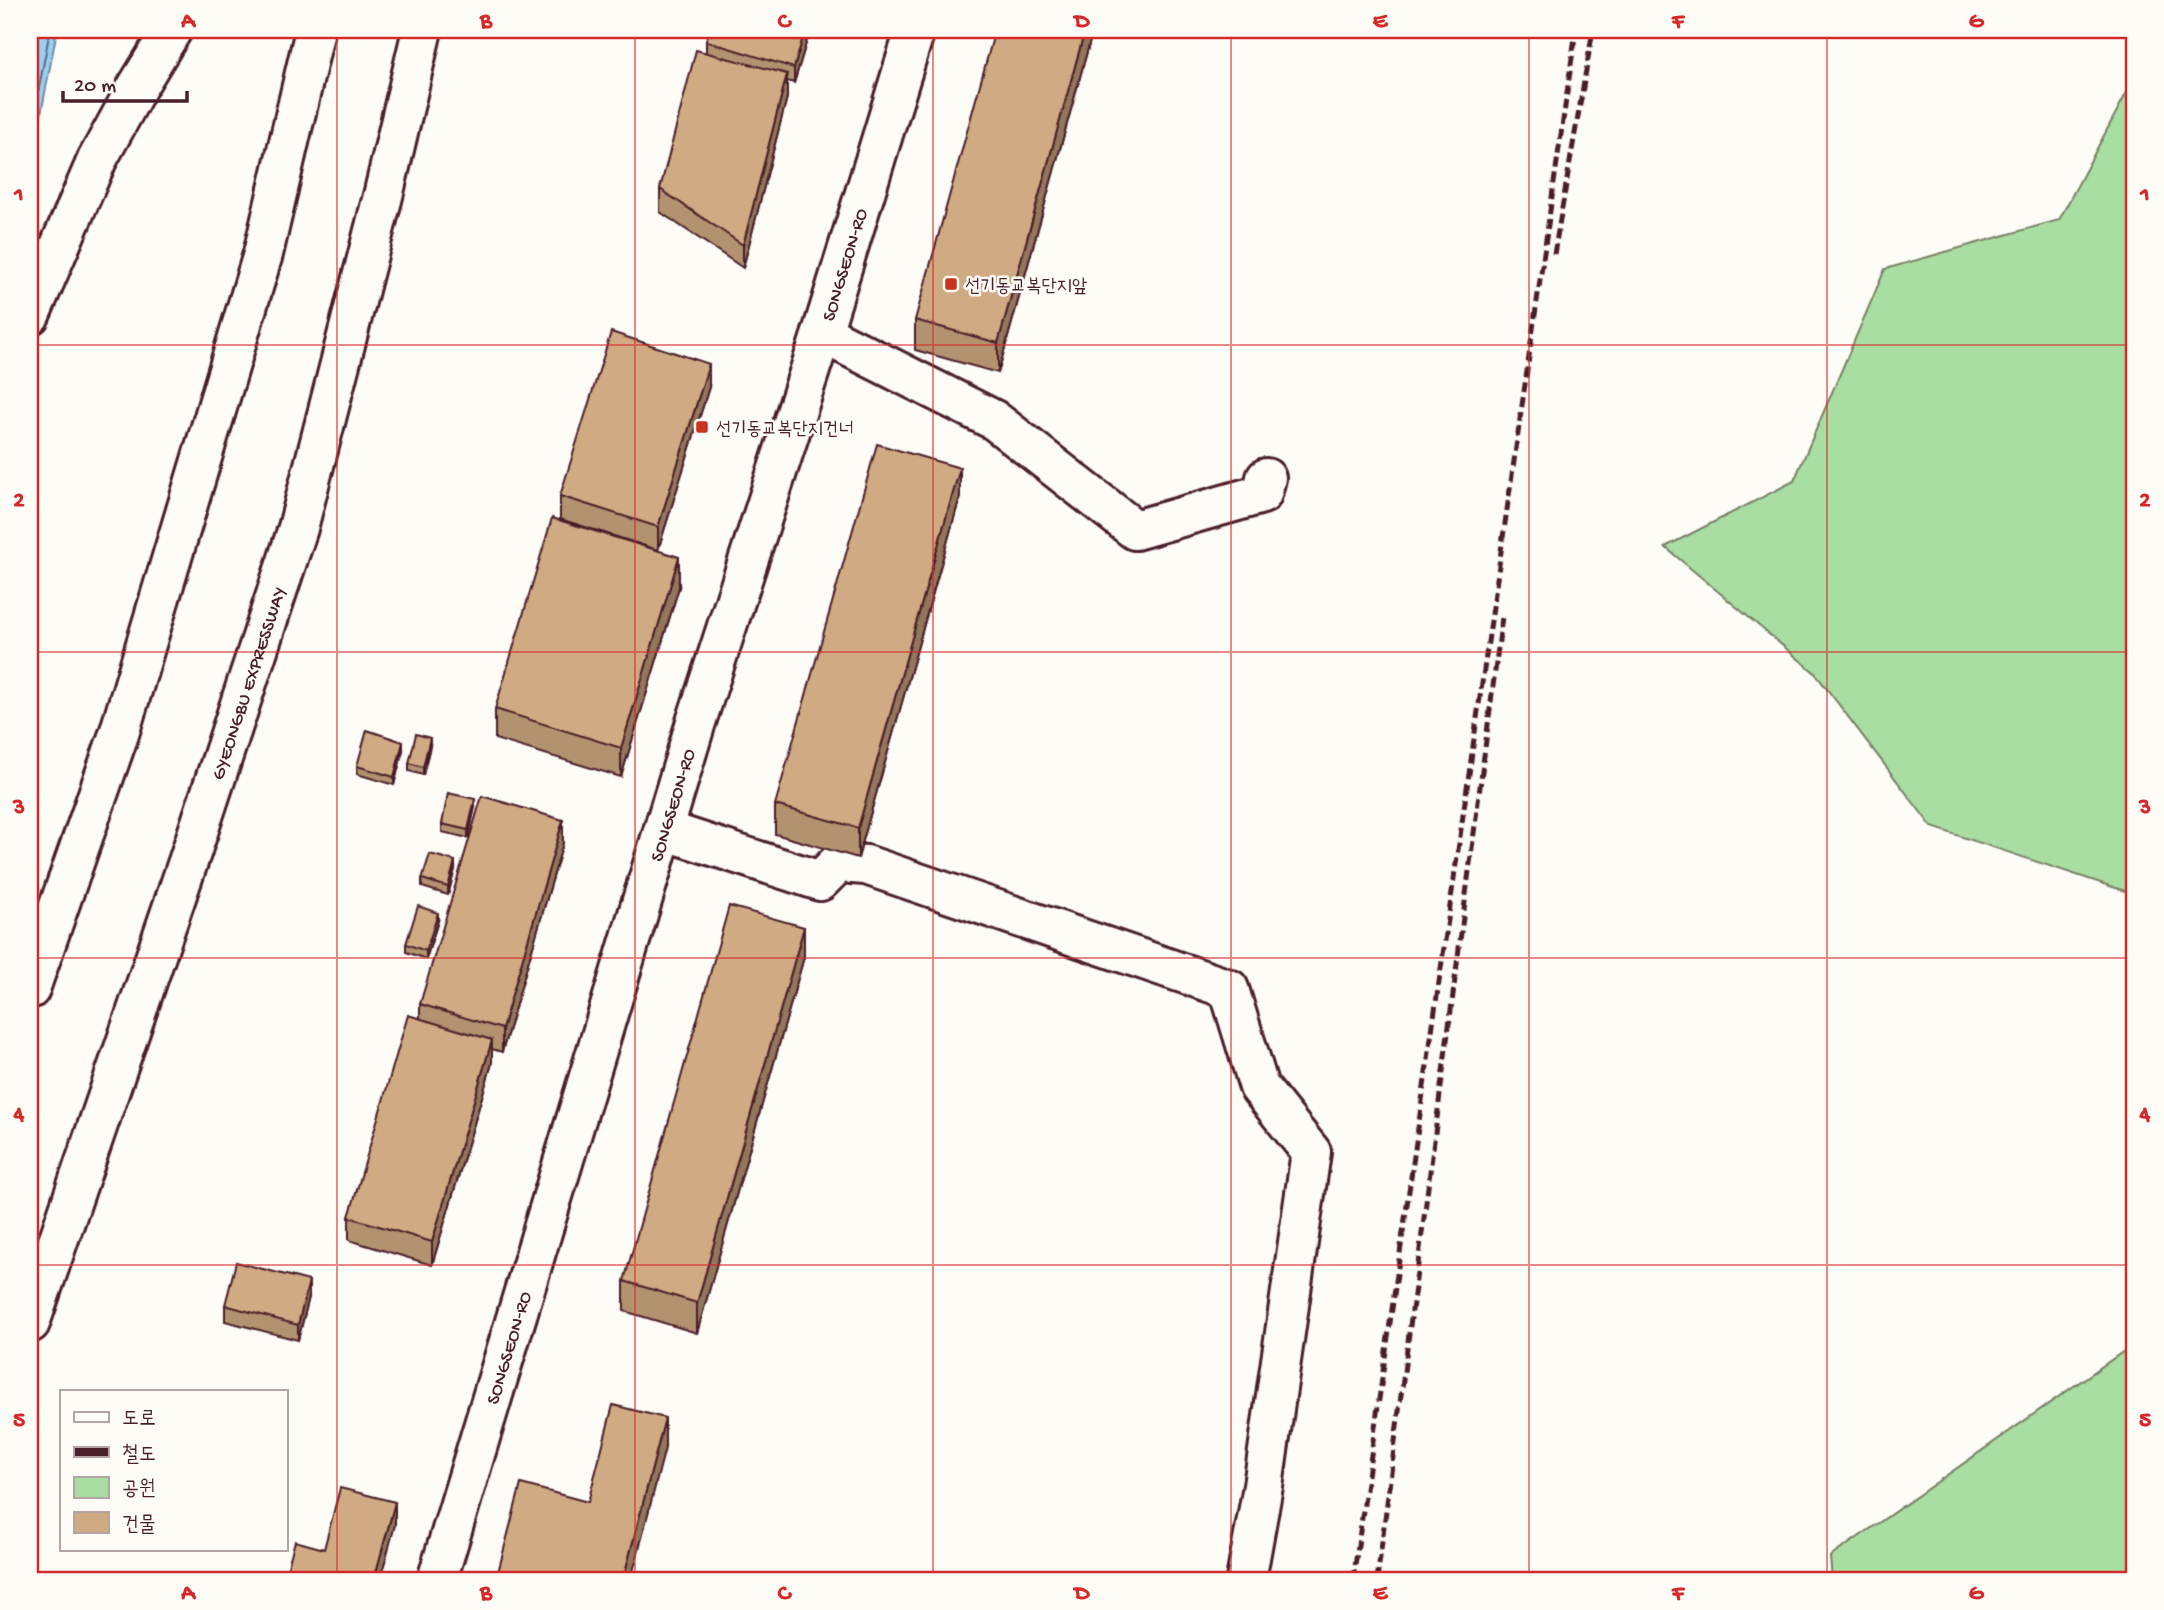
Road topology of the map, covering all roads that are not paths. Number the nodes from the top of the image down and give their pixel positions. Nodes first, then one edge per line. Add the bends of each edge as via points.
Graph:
1 (172, 30) edge
2 (315, 30) edge
3 (422, 30) edge
4 (915, 30) edge
5 (30, 315) edge
6 (822, 333) junction
7 (1266, 478) dead end
8 (664, 830) junction
9 (30, 989) edge
10 (30, 1323) edge
11 (437, 1580) edge
12 (1246, 1580) edge

1 - 5 main road via 97,160
2 - 9 main road via 263,254 119,734
3 - 10 main road, GYEONGBU EXPRESSWAY via 298,528
4 - 6 main road, SONGSEON-RO
6 - 7 main road via 994,420 1135,530 1262,494
6 - 8 main road, SONGSEON-RO
8 - 11 main road, SONGSEON-RO
8 - 12 main road via 820,881 838,863 866,865 1228,989 1259,1087 1311,1152

